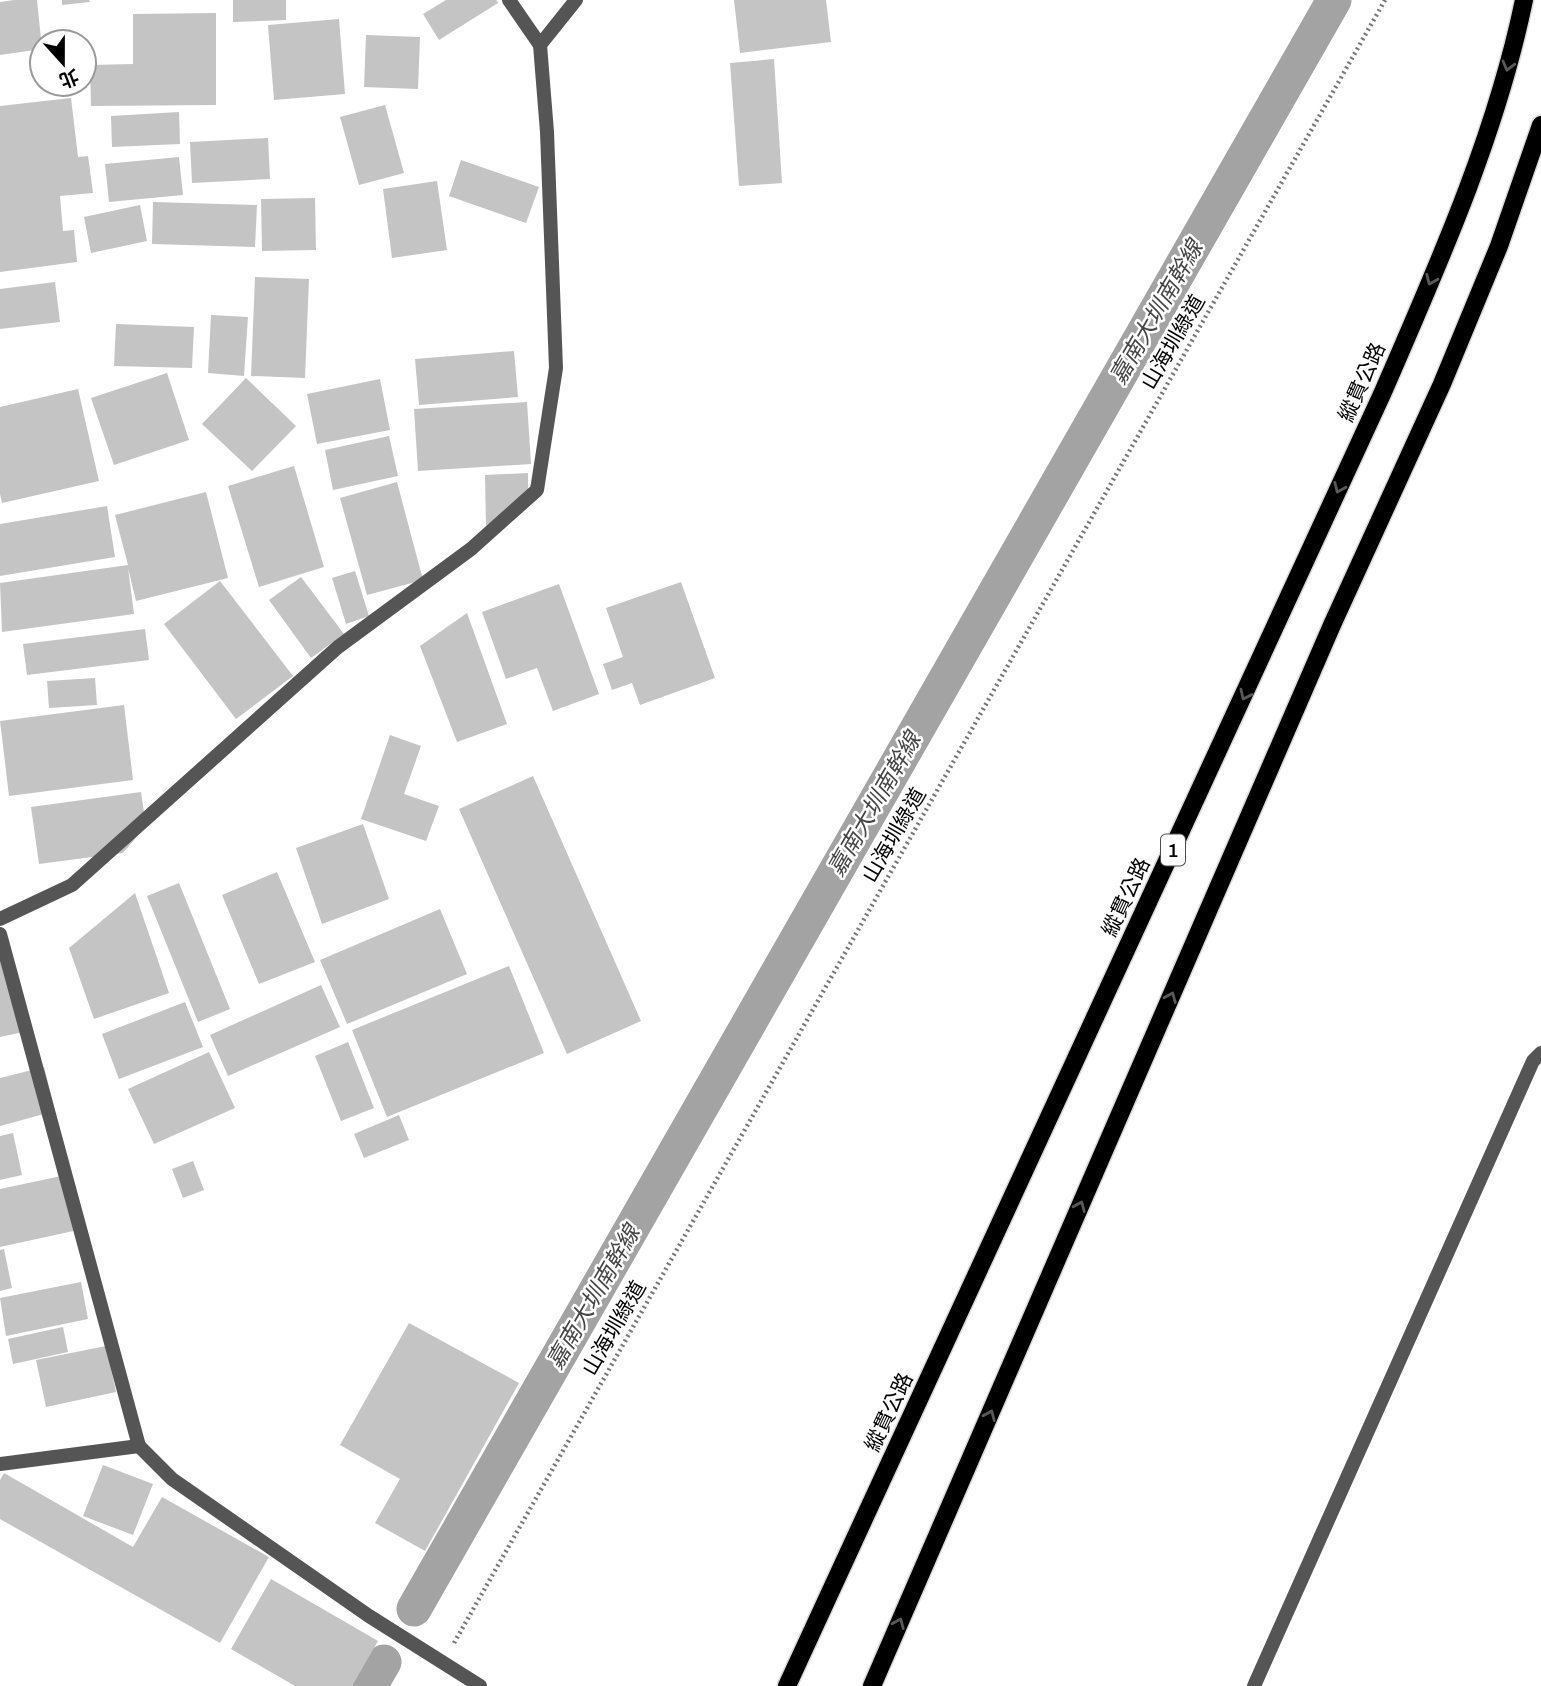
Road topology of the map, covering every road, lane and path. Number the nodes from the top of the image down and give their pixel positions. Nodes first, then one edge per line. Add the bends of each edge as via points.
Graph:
1 (509, 0) edge
2 (576, 0) edge
3 (1385, 0) edge
4 (1524, 0) edge
5 (540, 45) junction
6 (1541, 125) edge
7 (0, 919) edge
8 (0, 934) edge
9 (1541, 1053) edge
10 (139, 1446) junction
11 (0, 1464) edge
12 (443, 1662) junction
13 (480, 1686) edge
14 (787, 1686) edge
15 (872, 1686) edge
16 (1254, 1686) edge

1 - 5 street
2 - 5 street
3 - 12 path, 山海圳綠道
4 -> 14 main road, 縱貫公路 / 1 via 1498,102 1446,246 1388,380
5 - 7 street via 556,368 537,490 471,550 338,647 72,885
15 -> 6 main road via 1326,638 1442,384 1499,246
8 - 10 street
9 - 16 street via 1522,1085
10 - 11 street
10 - 12 street via 172,1479
12 - 13 street

